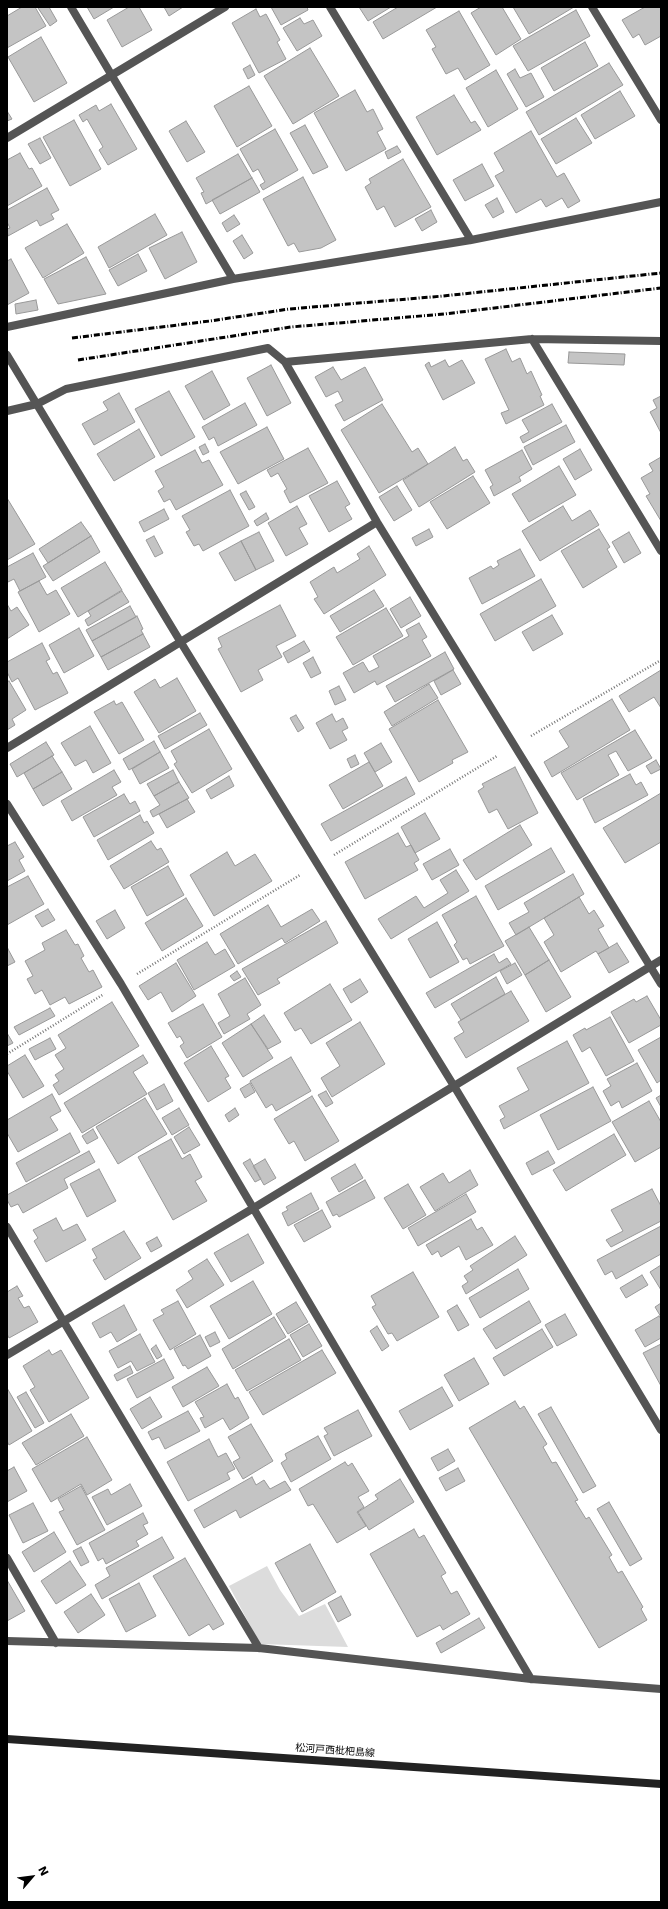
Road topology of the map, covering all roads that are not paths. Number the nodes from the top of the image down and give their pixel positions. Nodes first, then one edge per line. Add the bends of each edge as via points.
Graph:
1 (71, 7) edge
2 (225, 7) edge
3 (330, 7) edge
4 (592, 7) edge
5 (112, 76) junction
6 (661, 120) edge
7 (7, 138) edge
8 (661, 202) edge
9 (471, 240) junction
10 (233, 279) junction
11 (7, 327) edge
12 (532, 339) junction
13 (661, 341) edge
14 (7, 355) edge
15 (285, 362) junction
16 (37, 404) junction
17 (7, 411) edge
18 (378, 522) junction
19 (661, 551) edge
20 (180, 641) junction
21 (7, 748) edge
22 (7, 804) edge
23 (661, 960) edge
24 (650, 966) junction
25 (661, 984) edge
26 (454, 1086) junction
27 (252, 1209) junction
28 (7, 1227) edge
29 (64, 1321) junction
30 (7, 1355) edge
31 (661, 1430) edge
32 (7, 1558) edge
33 (7, 1641) edge
34 (56, 1643) junction
35 (259, 1648) junction
36 (531, 1679) junction
37 (661, 1689) edge
38 (7, 1739) edge
39 (661, 1784) edge

1 - 5 street
2 - 5 street
3 - 9 street
4 - 6 street
5 - 7 street
5 - 10 street
8 - 9 street
9 - 10 street
10 - 11 street
12 - 13 street
12 - 15 street
12 - 19 street
14 - 16 street
15 - 16 street via 268,348 66,389
15 - 18 street
16 - 17 street
16 - 20 street
18 - 20 street
18 - 24 street
20 - 21 street
20 - 26 street
22 - 27 street via 121,984
23 - 24 street
24 - 25 street
24 - 26 street
26 - 27 street
26 - 31 street
27 - 29 street
27 - 36 street
28 - 29 street
29 - 30 street
29 - 35 street
32 - 34 street
33 - 34 street
34 - 35 street
35 - 36 street
36 - 37 street
38 - 39 main road, 松河戸西枇杷島線

